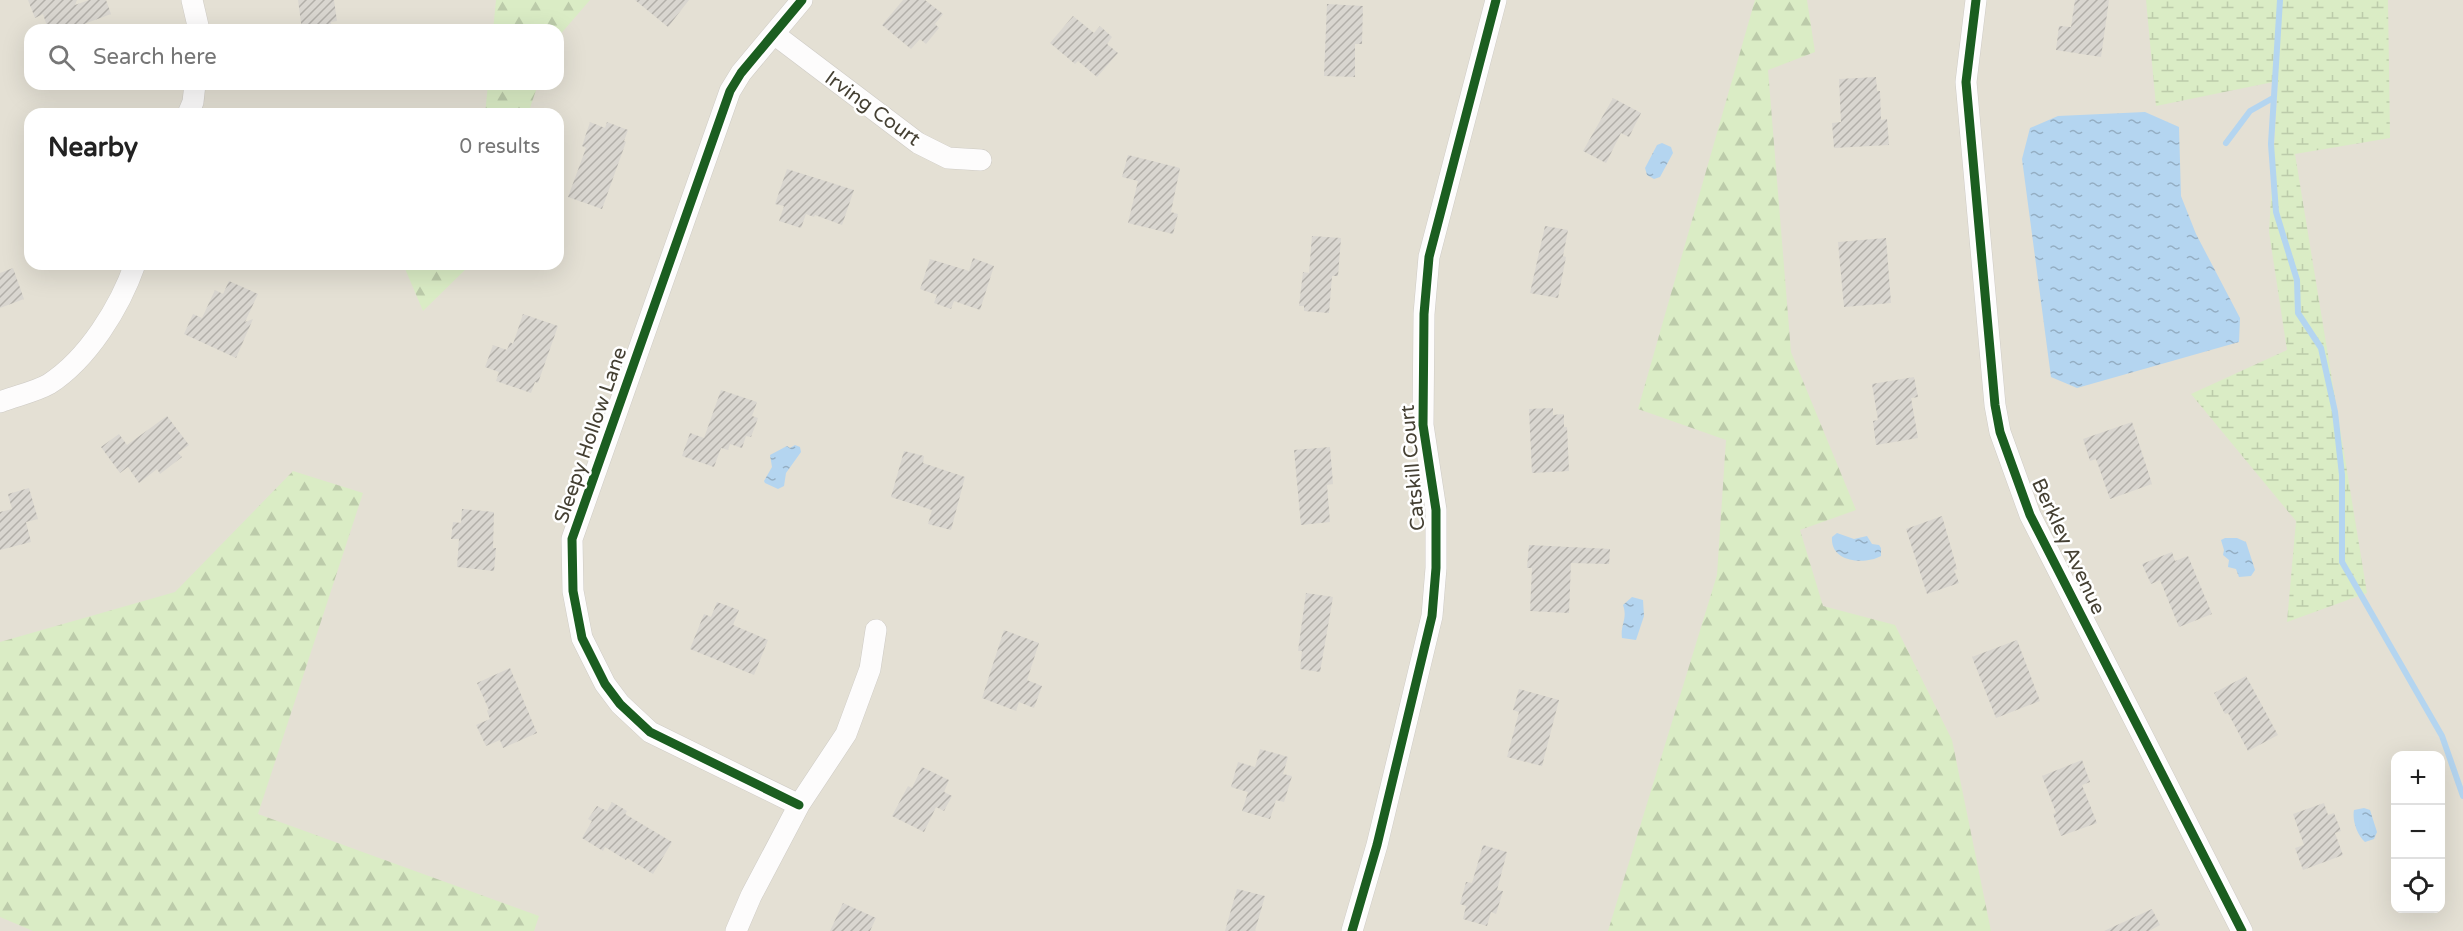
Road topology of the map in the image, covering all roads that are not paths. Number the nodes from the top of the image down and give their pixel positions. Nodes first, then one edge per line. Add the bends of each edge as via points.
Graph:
1 (192, 0) edge
2 (802, 0) edge
3 (1496, 0) edge
4 (1976, 0) edge
5 (198, 24) edge
6 (774, 33) junction
7 (194, 90) edge
8 (190, 108) edge
9 (981, 160) dead end
10 (133, 270) edge
11 (0, 402) edge
12 (876, 630) dead end
13 (799, 805) junction
14 (736, 931) edge
15 (1352, 931) edge
16 (2242, 931) edge

1 - 5 street
2 - 6 street, Sleepy Hollow Lane
3 - 15 street, Catskill Court via 1429,257 1423,425 1436,510 1432,616
4 - 16 street, Berkley Avenue via 1966,82 2000,432 2030,515
6 - 9 street, Irving Court via 918,143 948,158
6 - 13 street, Sleepy Hollow Lane via 730,91 572,539 573,591 582,638 605,684 620,704 650,732
7 - 8 street
10 - 11 street via 125,292 73,365 47,385
12 - 13 street via 870,669 846,734
13 - 14 street

